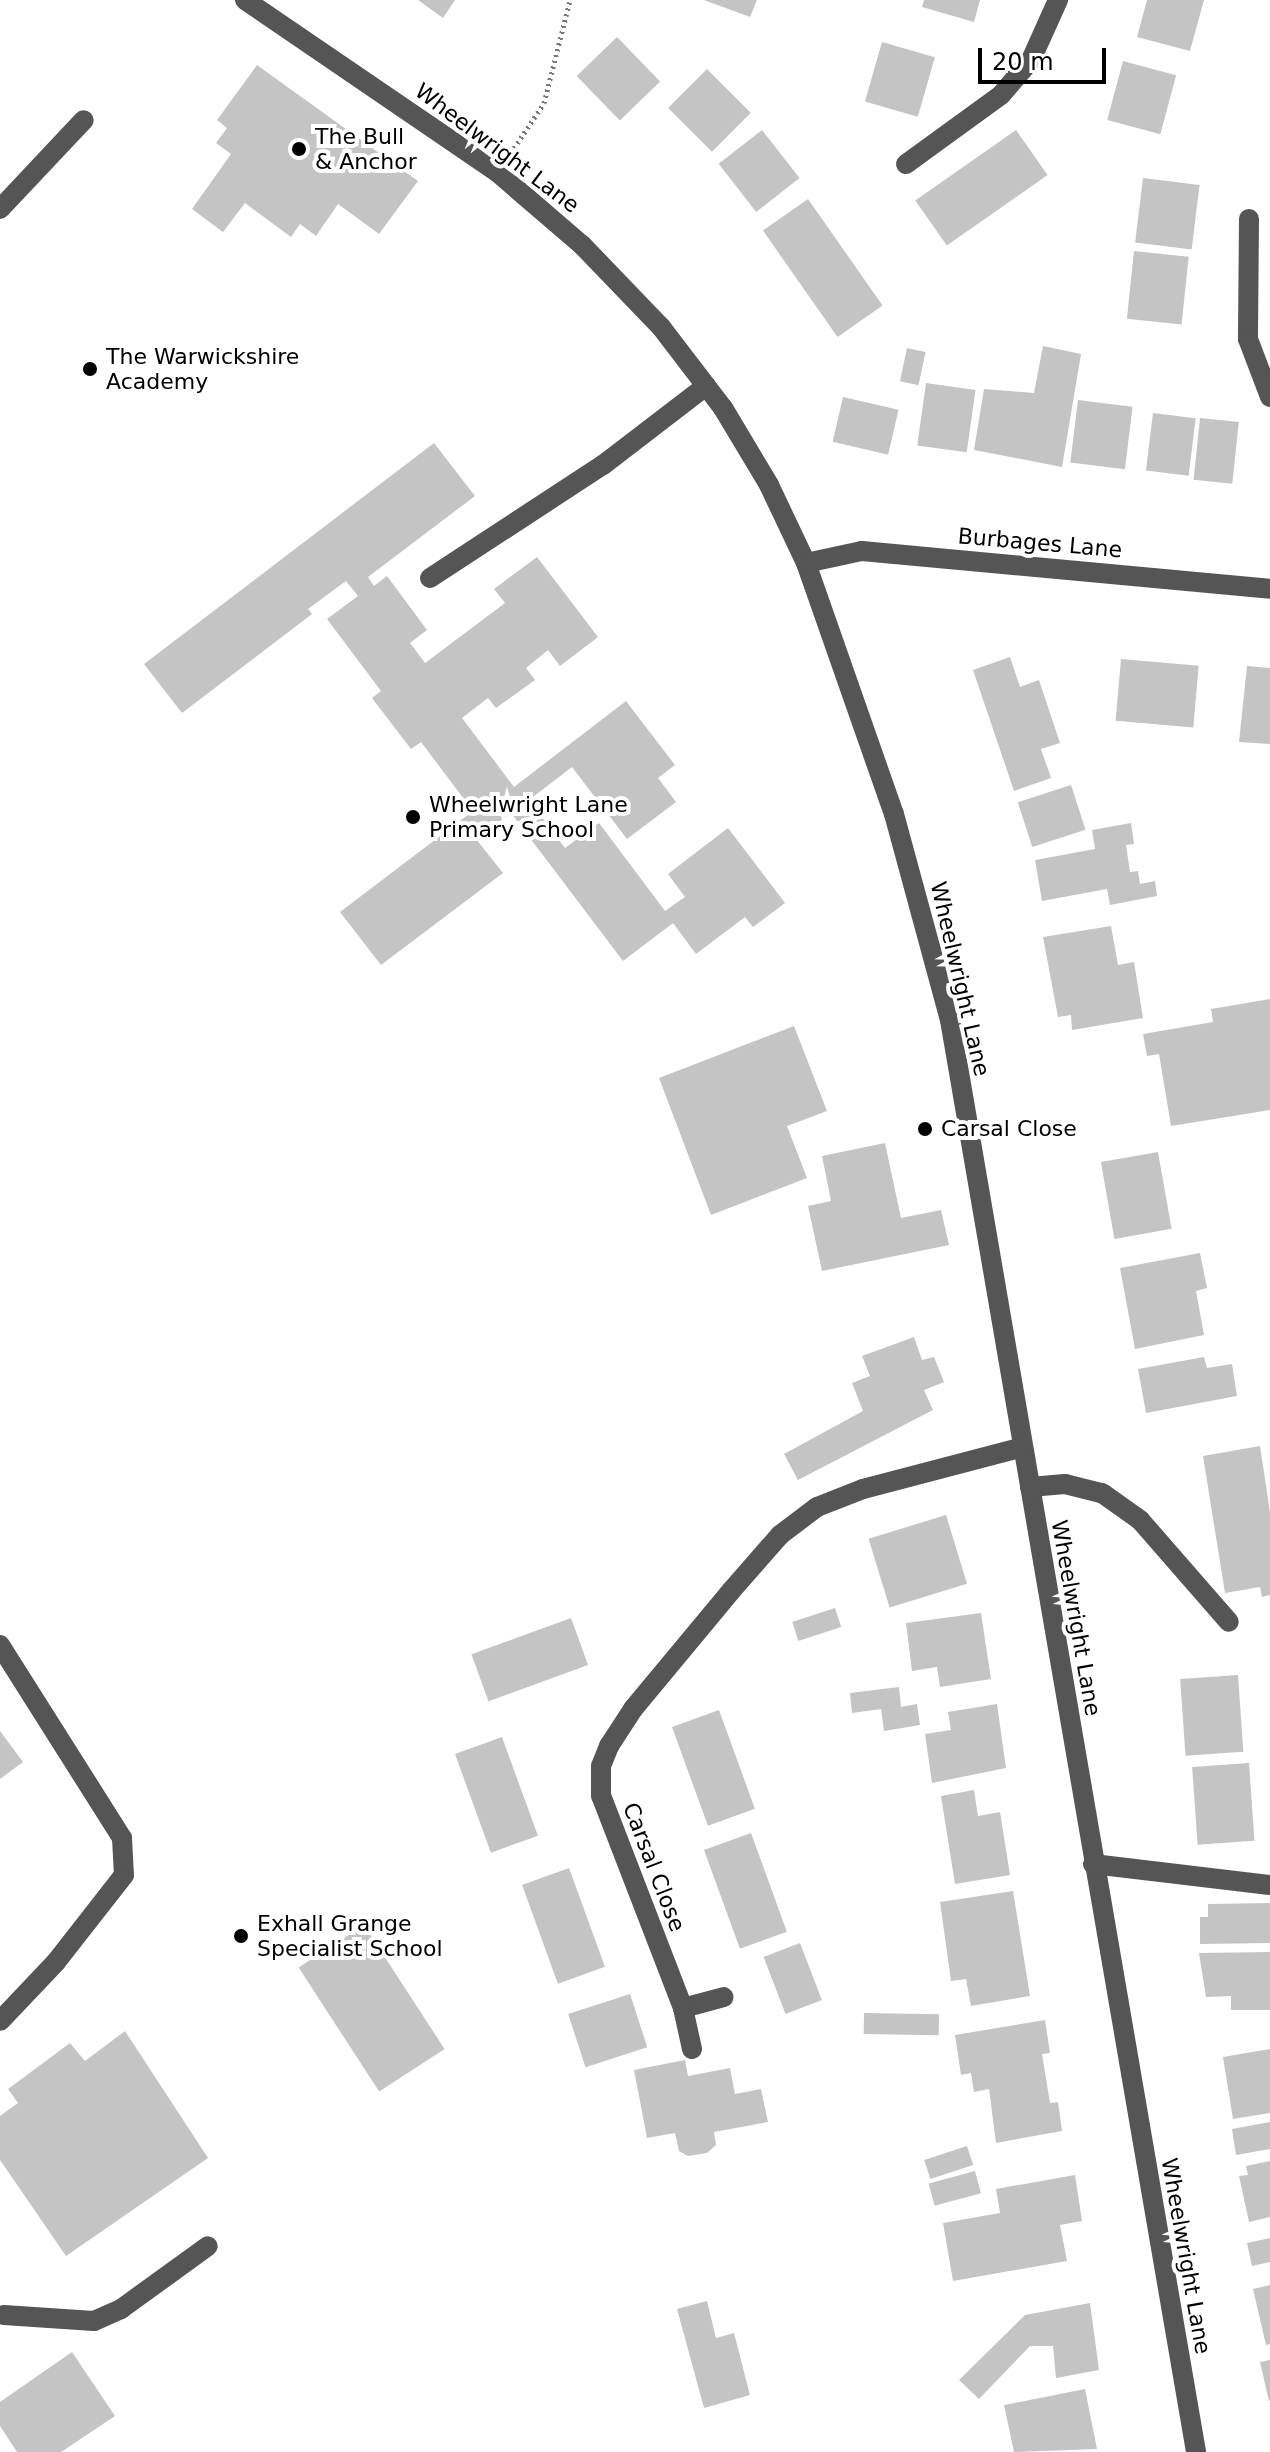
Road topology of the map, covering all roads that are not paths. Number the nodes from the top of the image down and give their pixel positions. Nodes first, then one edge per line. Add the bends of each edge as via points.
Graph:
1 (245, 0) edge
2 (1058, 0) edge
3 (84, 120) dead end
4 (906, 164) dead end
5 (0, 209) edge
6 (1249, 219) dead end
7 (706, 386) junction
8 (1270, 397) edge
9 (806, 563) junction
10 (430, 578) dead end
11 (1270, 589) edge
12 (1023, 1447) junction
13 (1030, 1487) junction
14 (1229, 1622) dead end
15 (0, 1645) edge
16 (1093, 1864) junction
17 (1270, 1885) edge
18 (724, 1997) dead end
19 (683, 2008) junction
20 (0, 2021) edge
21 (692, 2049) dead end
22 (208, 2246) dead end
23 (1, 2312) edge
24 (1196, 2452) edge

1 - 7 street, Wheelwright Lane via 497,172 618,281
2 - 4 street via 1031,60 1001,95
3 - 5 street
6 - 8 street via 1248,339
7 - 9 street, Wheelwright Lane via 769,485
7 - 10 street via 603,465
9 - 11 street, Burbages Lane via 862,551
9 - 12 street, Wheelwright Lane via 894,814 950,1020
12 - 13 street, Wheelwright Lane
12 - 19 street, Carsal Close via 863,1489 817,1507 780,1535 731,1591 633,1709 609,1746 601,1766 601,1796
13 - 14 street via 1065,1484 1102,1493 1140,1520
13 - 16 street, Wheelwright Lane
15 - 20 street via 122,1838 124,1875 56,1962
16 - 17 street
16 - 24 street, Wheelwright Lane
18 - 19 street
19 - 21 street, Carsal Close
22 - 23 street via 121,2309 94,2321

